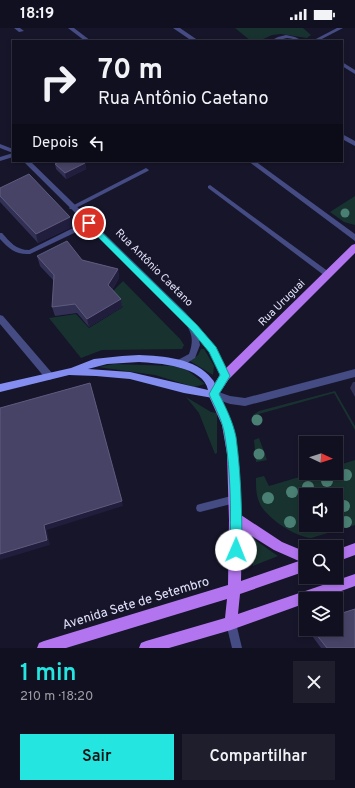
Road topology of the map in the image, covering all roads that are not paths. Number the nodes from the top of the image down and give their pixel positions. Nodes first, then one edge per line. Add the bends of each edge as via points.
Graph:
1 (71, 28) edge
2 (176, 28) edge
3 (341, 28) edge
4 (87, 40) edge
5 (194, 40) edge
6 (275, 40) edge
7 (298, 40) edge
8 (316, 40) edge
9 (343, 65) edge
10 (355, 72) edge
11 (343, 137) edge
12 (355, 144) edge
13 (0, 146) edge
14 (12, 151) edge
15 (12, 155) edge
16 (0, 159) edge
17 (27, 162) edge
18 (251, 162) edge
19 (146, 170) dead end
20 (210, 187) dead end
21 (72, 208) junction
22 (89, 223) junction
23 (0, 235) edge
24 (355, 238) edge
25 (355, 247) edge
26 (327, 274) junction
27 (0, 318) edge
28 (194, 328) junction
29 (179, 363) junction
30 (70, 372) junction
31 (355, 373) edge
32 (49, 376) junction
33 (225, 376) junction
34 (0, 388) edge
35 (213, 394) junction
36 (235, 499) junction
37 (200, 508) dead end
38 (236, 519) junction
39 (355, 549) edge
40 (343, 553) edge
41 (299, 555) edge
42 (299, 567) edge
43 (355, 580) edge
44 (234, 590) junction
45 (231, 623) junction
46 (44, 648) edge
47 (146, 648) edge
48 (237, 648) edge

1 - 4 street
2 - 5 street
3 - 8 lane
6 - 7 street via 288,36
9 - 10 street
11 - 12 street
13 - 14 street
15 - 16 street
17 - 21 street, Rua Antônio Caetano
18 - 24 street
19 - 21 lane
20 - 26 lane
21 - 22 street, Rua Antônio Caetano
22 - 23 lane via 24,253 13,249
22 - 28 street, Rua Antônio Caetano
25 - 26 main road, Rua Uruguai
26 - 33 main road, Rua Uruguai
27 - 32 street
28 - 29 street via 196,345 192,356
28 - 33 street, Rua Antônio Caetano via 212,349
29 - 30 street via 114,360 93,363
29 - 35 street via 204,377 210,383
30 - 32 street
30 - 35 street via 102,372 137,377 176,388
31 - 35 street via 245,402
32 - 34 street
33 - 35 main road
35 - 36 main road via 224,414 230,436
36 - 37 lane
36 - 38 main road
38 - 41 main road via 268,540
38 - 44 main road
39 - 40 main road
42 - 44 main road, Avenida Sete de Setembro
43 - 45 main road
44 - 45 main road
44 - 46 main road, Avenida Sete de Setembro
45 - 47 main road
45 - 48 street

